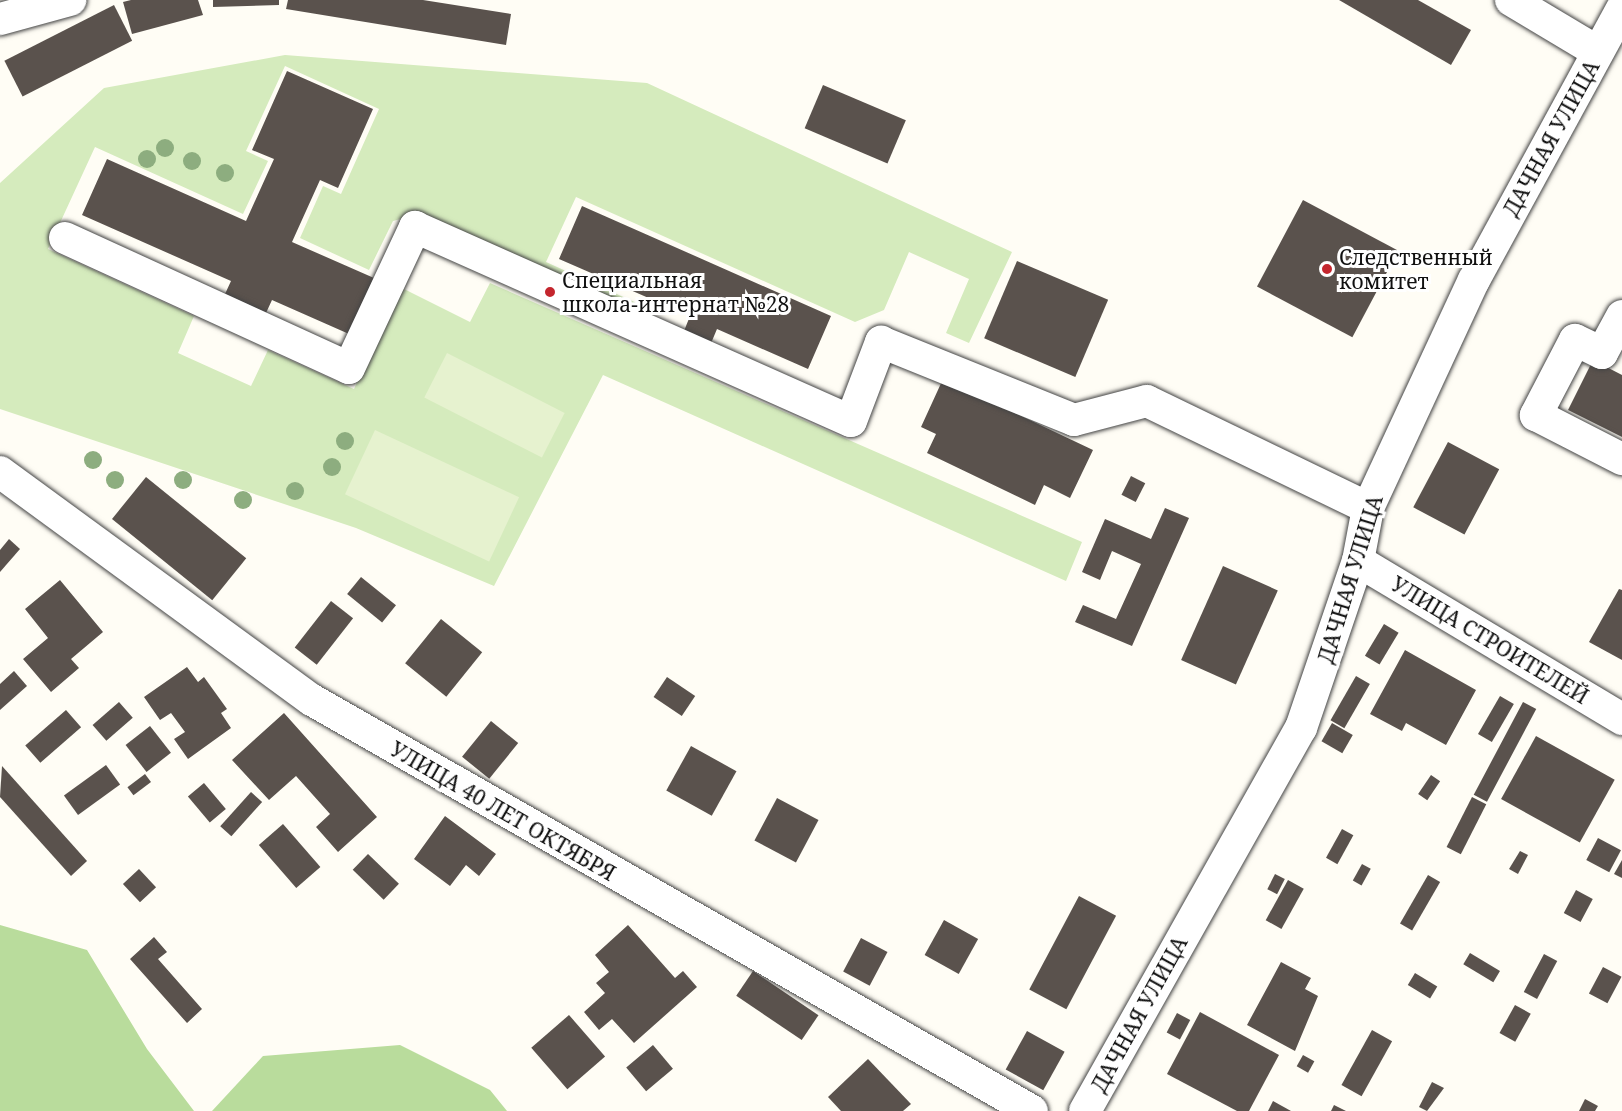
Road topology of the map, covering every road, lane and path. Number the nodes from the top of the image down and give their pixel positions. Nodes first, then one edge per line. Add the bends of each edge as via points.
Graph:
1 (70, 0) edge
2 (1511, 0) edge
3 (1622, 9) edge
4 (0, 19) edge
5 (1598, 52) junction
6 (65, 238) dead end
7 (1622, 316) edge
8 (1622, 459) edge
9 (0, 472) edge
10 (1368, 508) junction
11 (1358, 561) junction
12 (1622, 719) edge
13 (1032, 1111) edge
14 (1086, 1111) edge

1 - 4 street
2 - 5 street
3 - 5 street, ДАЧНАЯ УЛИЦА
5 - 10 street, ДАЧНАЯ УЛИЦА via 1474,280
6 - 10 street via 349,368 415,227 850,421 882,342 1074,420 1147,401
7 - 8 street via 1602,354 1575,340 1536,415
9 - 13 street, УЛИЦА 40 ЛЕТ ОКТЯБРЯ via 312,700
10 - 11 street, ДАЧНАЯ УЛИЦА
11 - 12 street, УЛИЦА СТРОИТЕЛЕЙ
11 - 14 street, ДАЧНАЯ УЛИЦА via 1300,728

